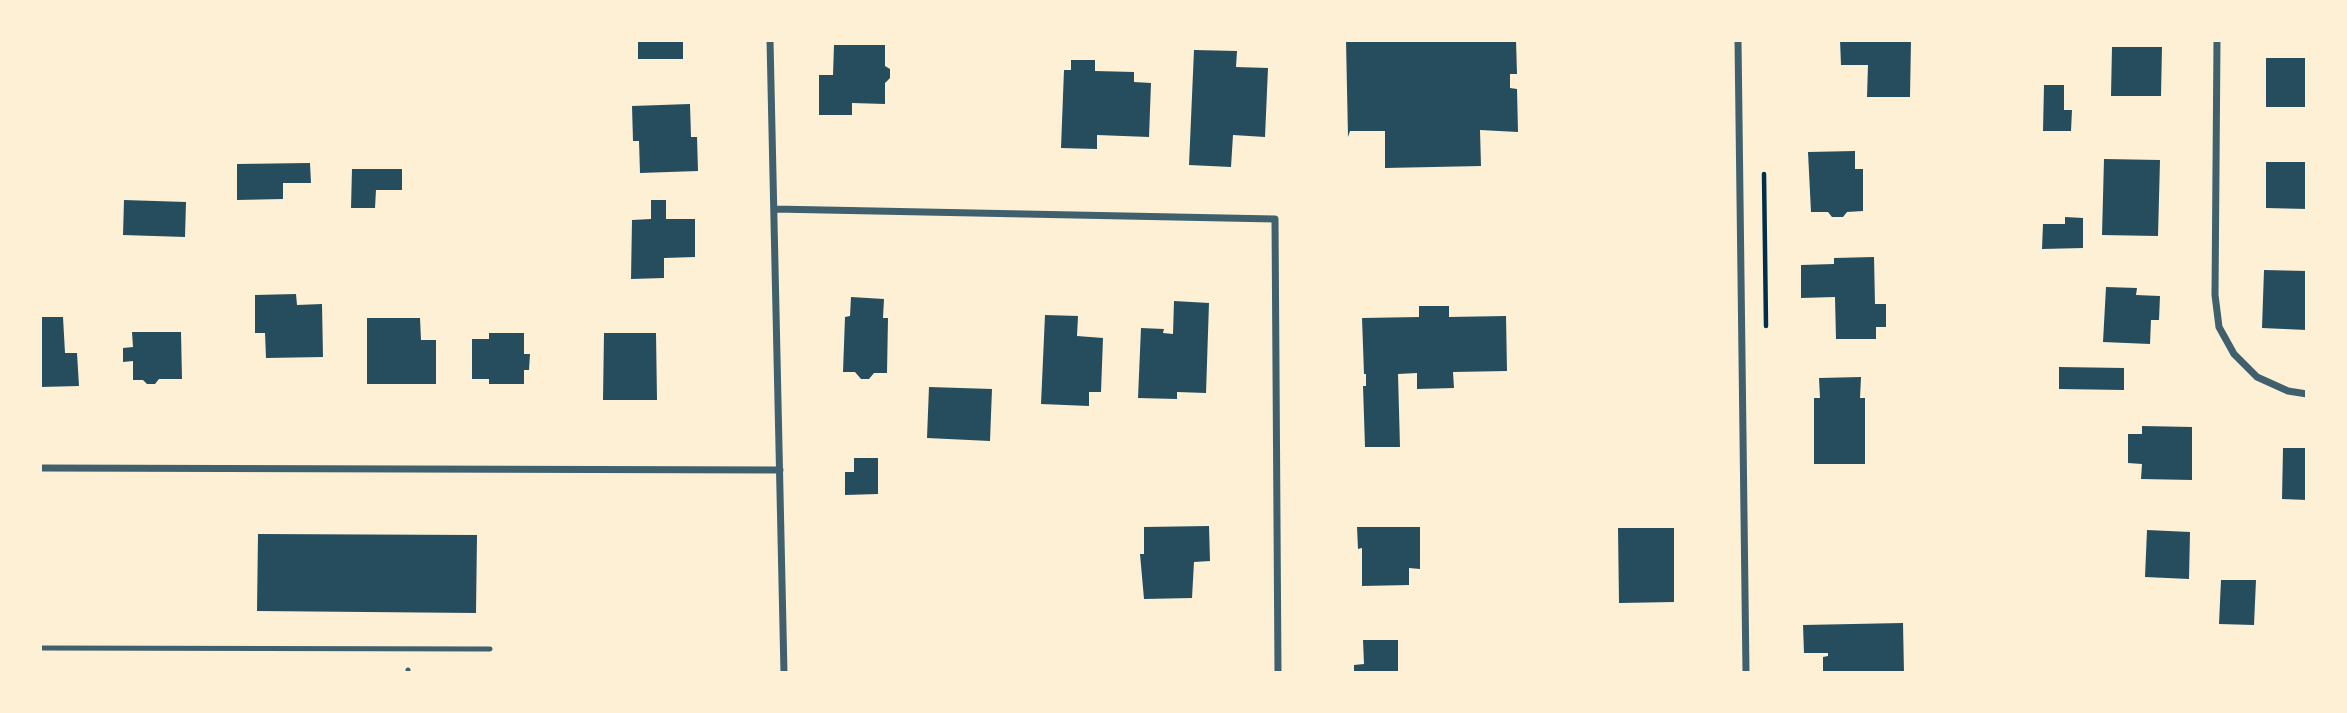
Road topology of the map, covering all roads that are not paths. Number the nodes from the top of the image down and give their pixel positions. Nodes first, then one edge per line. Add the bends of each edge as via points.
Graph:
1 (770, 40) edge
2 (1738, 40) edge
3 (2217, 40) edge
4 (774, 209) junction
5 (2307, 394) edge
6 (40, 468) edge
7 (780, 470) junction
8 (40, 648) edge
9 (490, 649) dead end
10 (785, 673) edge
11 (1278, 673) edge
12 (1746, 673) edge

1 - 4 street
2 - 12 street
3 - 5 street via 2215,295 2219,327 2234,354 2257,377
4 - 7 street
4 - 11 street via 1275,219
6 - 7 street
7 - 10 street
8 - 9 lane

